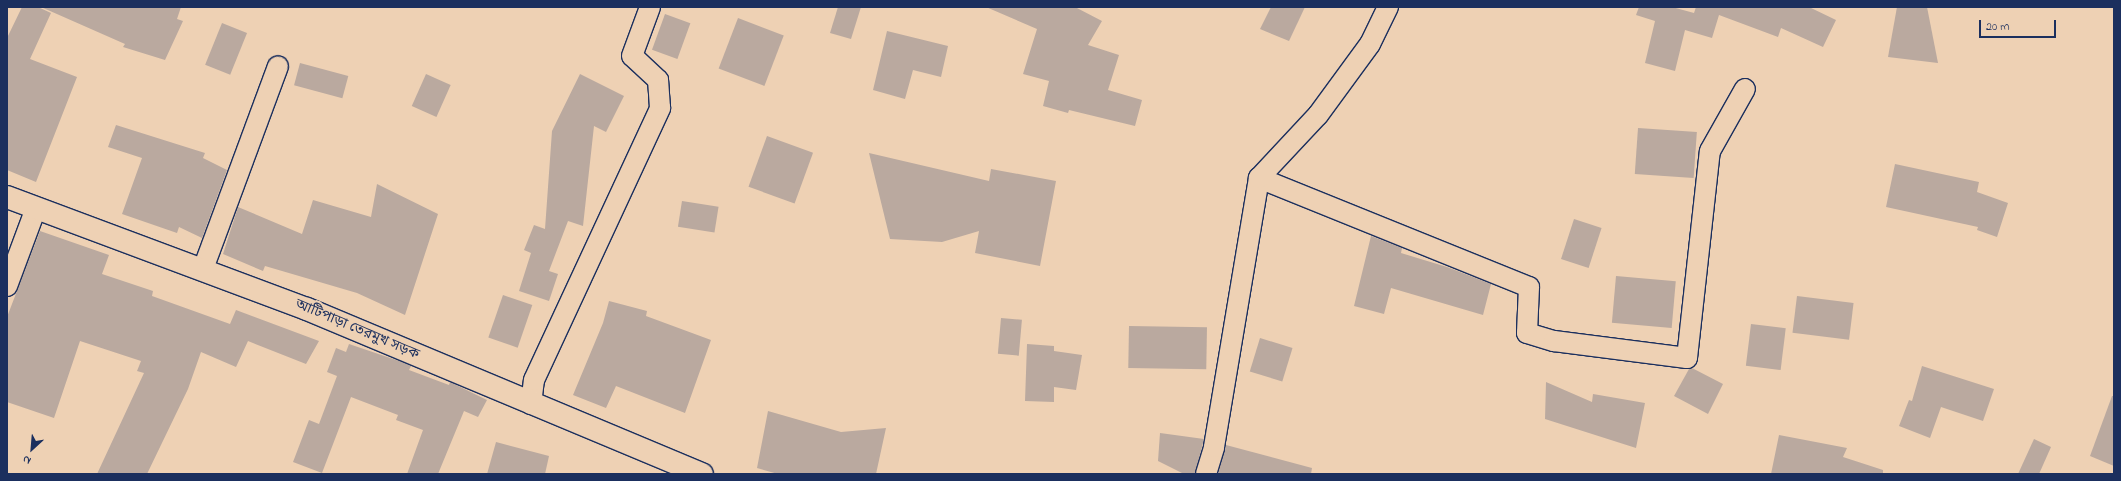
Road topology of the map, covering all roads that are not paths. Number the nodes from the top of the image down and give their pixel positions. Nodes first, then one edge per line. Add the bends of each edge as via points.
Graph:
1 (650, 7) edge
2 (1388, 7) edge
3 (278, 66) dead end
4 (1745, 89) dead end
5 (1259, 178) junction
6 (7, 197) edge
7 (36, 208) junction
8 (203, 270) junction
9 (7, 286) edge
10 (531, 404) junction
11 (702, 474) edge
12 (1206, 474) edge

1 - 10 street via 632,56 658,80 660,108 534,380
2 - 5 street via 1370,44 1318,115
3 - 8 street
4 - 5 street via 1710,152 1687,358 1554,341 1527,333 1529,287
5 - 12 street via 1214,447
6 - 7 main road, আটিপাড়া তেরমুখ সড়ক
7 - 8 main road, আটিপাড়া তেরমুখ সড়ক
7 - 9 street
8 - 10 main road, আটিপাড়া তেরমুখ সড়ক via 307,309
10 - 11 main road, আটিপাড়া তেরমুখ সড়ক

